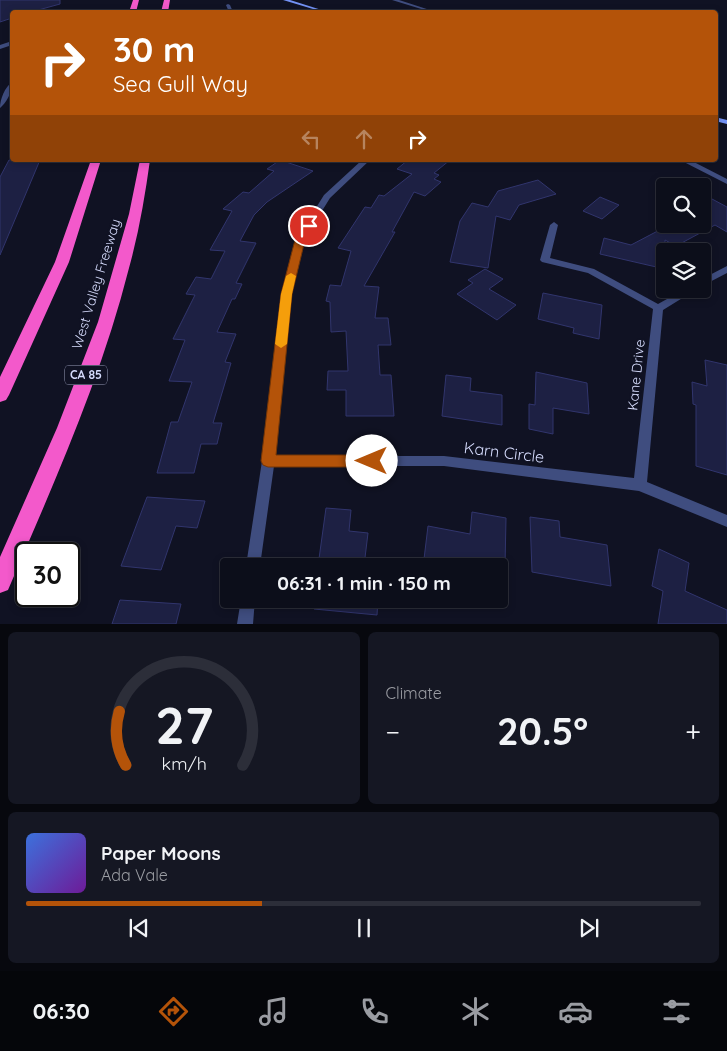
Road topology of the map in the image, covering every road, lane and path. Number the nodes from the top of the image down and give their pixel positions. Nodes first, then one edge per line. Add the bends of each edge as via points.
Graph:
1 (285, 0) edge
2 (394, 0) edge
3 (228, 5) dead end
4 (230, 10) edge
5 (319, 10) edge
6 (427, 10) edge
7 (10, 88) edge
8 (0, 106) edge
9 (95, 162) edge
10 (145, 162) edge
11 (361, 162) edge
12 (688, 162) edge
13 (727, 182) edge
14 (554, 225) dead end
15 (727, 269) edge
16 (711, 278) edge
17 (676, 298) edge
18 (658, 308) junction
19 (0, 395) edge
20 (268, 461) junction
21 (640, 485) junction
22 (727, 521) edge
23 (254, 558) edge
24 (0, 582) edge
25 (247, 608) edge
26 (245, 624) edge

1 - 5 main road
2 - 6 street
3 - 4 street
7 - 8 street
9 - 19 highway via 62,262
10 - 24 highway, West Valley Freeway / CA 85 via 132,226 108,311 72,414
11 - 20 street via 327,197 300,240 286,294
12 - 13 street
14 - 18 street via 545,260 591,271
15 - 16 street
17 - 18 street
18 - 21 street, Kane Drive
20 - 21 street, Karn Circle via 444,461
20 - 23 street
21 - 22 street, Karn Circle
25 - 26 street

